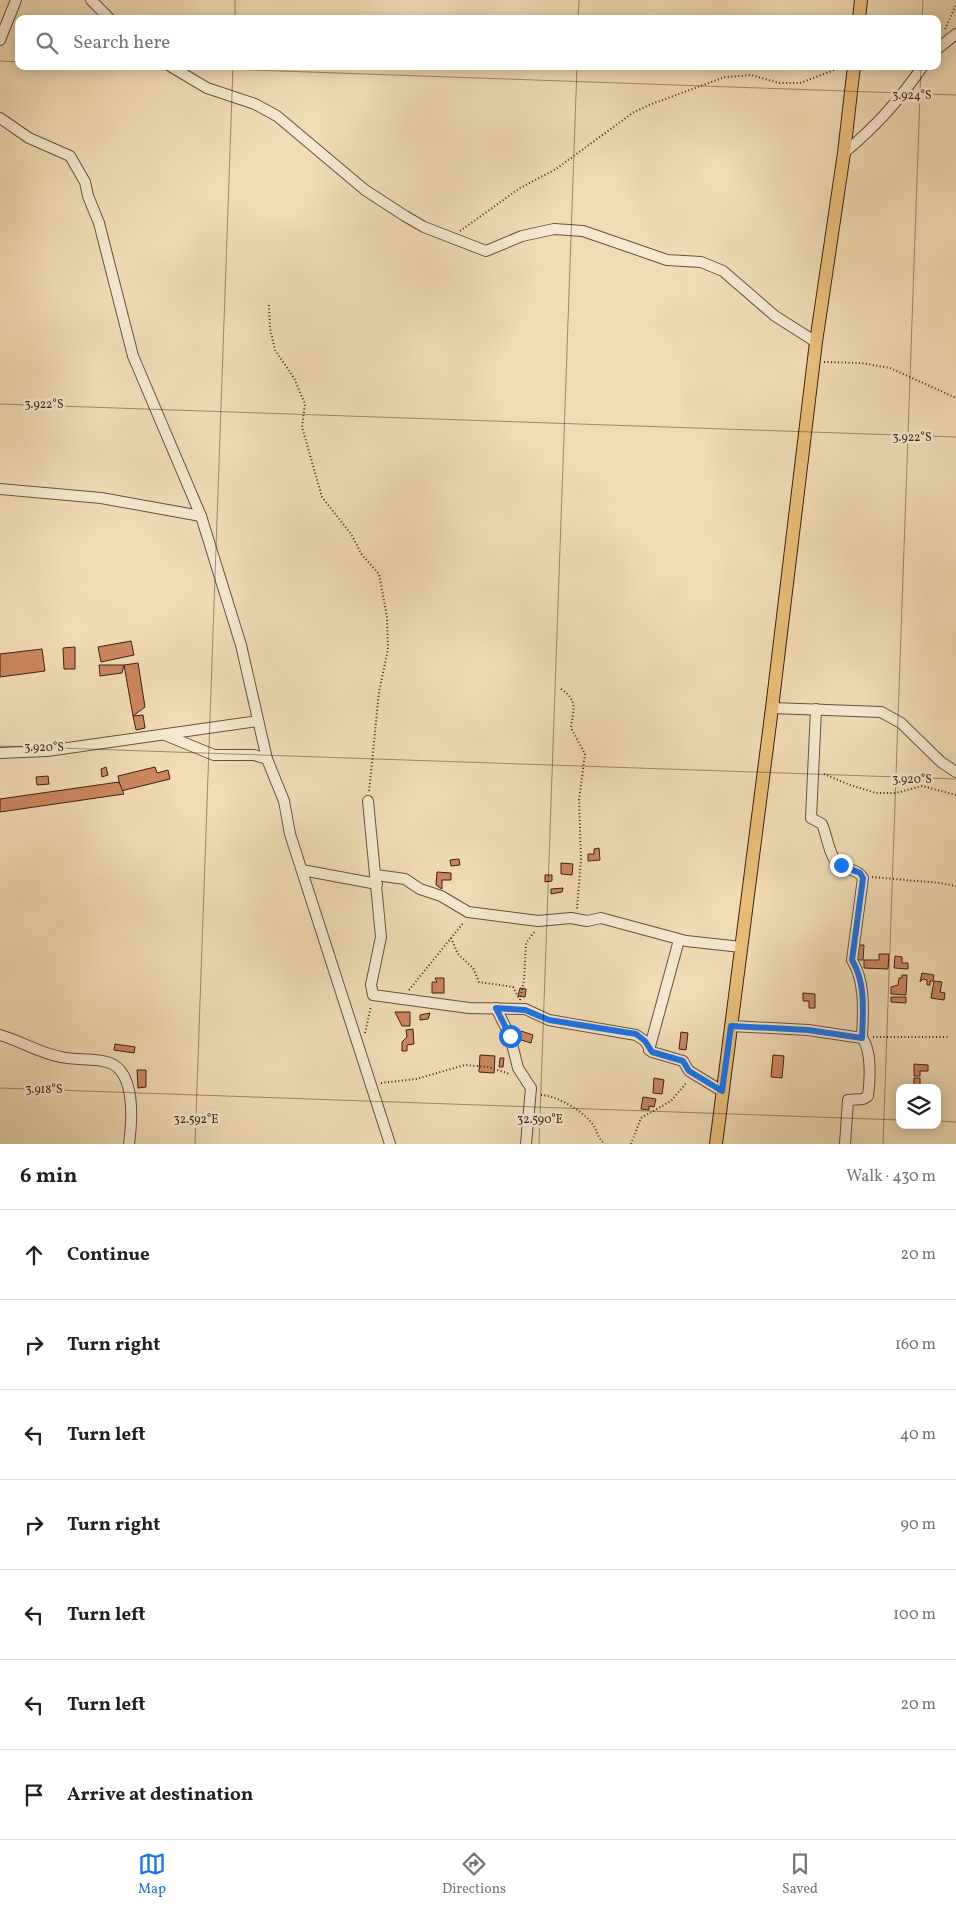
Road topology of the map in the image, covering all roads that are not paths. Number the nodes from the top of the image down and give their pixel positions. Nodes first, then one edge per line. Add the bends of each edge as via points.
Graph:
1 (16, 0) edge
2 (91, 0) edge
3 (861, 0) edge
4 (106, 15) edge
5 (859, 15) edge
6 (956, 34) edge
7 (0, 40) edge
8 (941, 45) edge
9 (177, 70) edge
10 (854, 70) edge
11 (919, 70) edge
12 (0, 118) edge
13 (844, 153) junction
14 (816, 342) junction
15 (0, 490) edge
16 (201, 516) junction
17 (772, 708) junction
18 (816, 709) junction
19 (258, 721) junction
20 (163, 735) junction
21 (0, 753) edge
22 (267, 759) junction
23 (956, 772) edge
24 (368, 802) road end
25 (302, 870) junction
26 (318, 874) junction
27 (376, 879) junction
28 (307, 886) junction
29 (678, 940) junction
30 (740, 947) junction
31 (496, 1008) junction
32 (731, 1026) junction
33 (0, 1035) edge
34 (862, 1038) junction
35 (649, 1050) junction
36 (722, 1091) junction
37 (129, 1144) edge
38 (390, 1144) edge
39 (526, 1144) edge
40 (716, 1144) edge
41 (845, 1144) edge

1 - 7 street
2 - 4 street
3 - 5 main road
6 - 8 street
9 - 14 street via 207,88 254,104 277,116 365,190 424,227 486,251 539,230 554,228 583,231 653,257 701,262 723,272 760,305
10 - 13 main road
11 - 13 street via 895,106
12 - 16 street via 29,138 70,156 85,182 133,356
13 - 14 main road
14 - 17 main road
15 - 16 street via 101,498
16 - 19 street via 241,645
17 - 18 street
17 - 30 main road
18 - 23 street via 881,712 901,723 941,762
18 - 34 street via 811,818 822,824 826,841 838,864 862,876 852,960 862,993
19 - 20 street
19 - 22 street
20 - 21 street via 47,751
20 - 22 street via 214,755 254,754
22 - 25 street via 284,802
24 - 27 street
25 - 26 street
25 - 28 street
26 - 27 street
26 - 28 street
27 - 29 street via 405,880 468,912 542,921 601,918
27 - 31 street via 381,937 371,984 373,995
28 - 38 street
29 - 30 street
29 - 35 street
30 - 32 main road
31 - 35 street via 525,1010 549,1020 636,1034 645,1041
31 - 39 street via 510,1036 516,1060 531,1088
32 - 34 street via 808,1030
32 - 36 main road
33 - 37 street via 63,1058 93,1059 112,1064 122,1073 130,1090
34 - 41 street via 866,1042 868,1056 868,1096 848,1100
35 - 36 street via 683,1061 693,1074
36 - 40 main road

